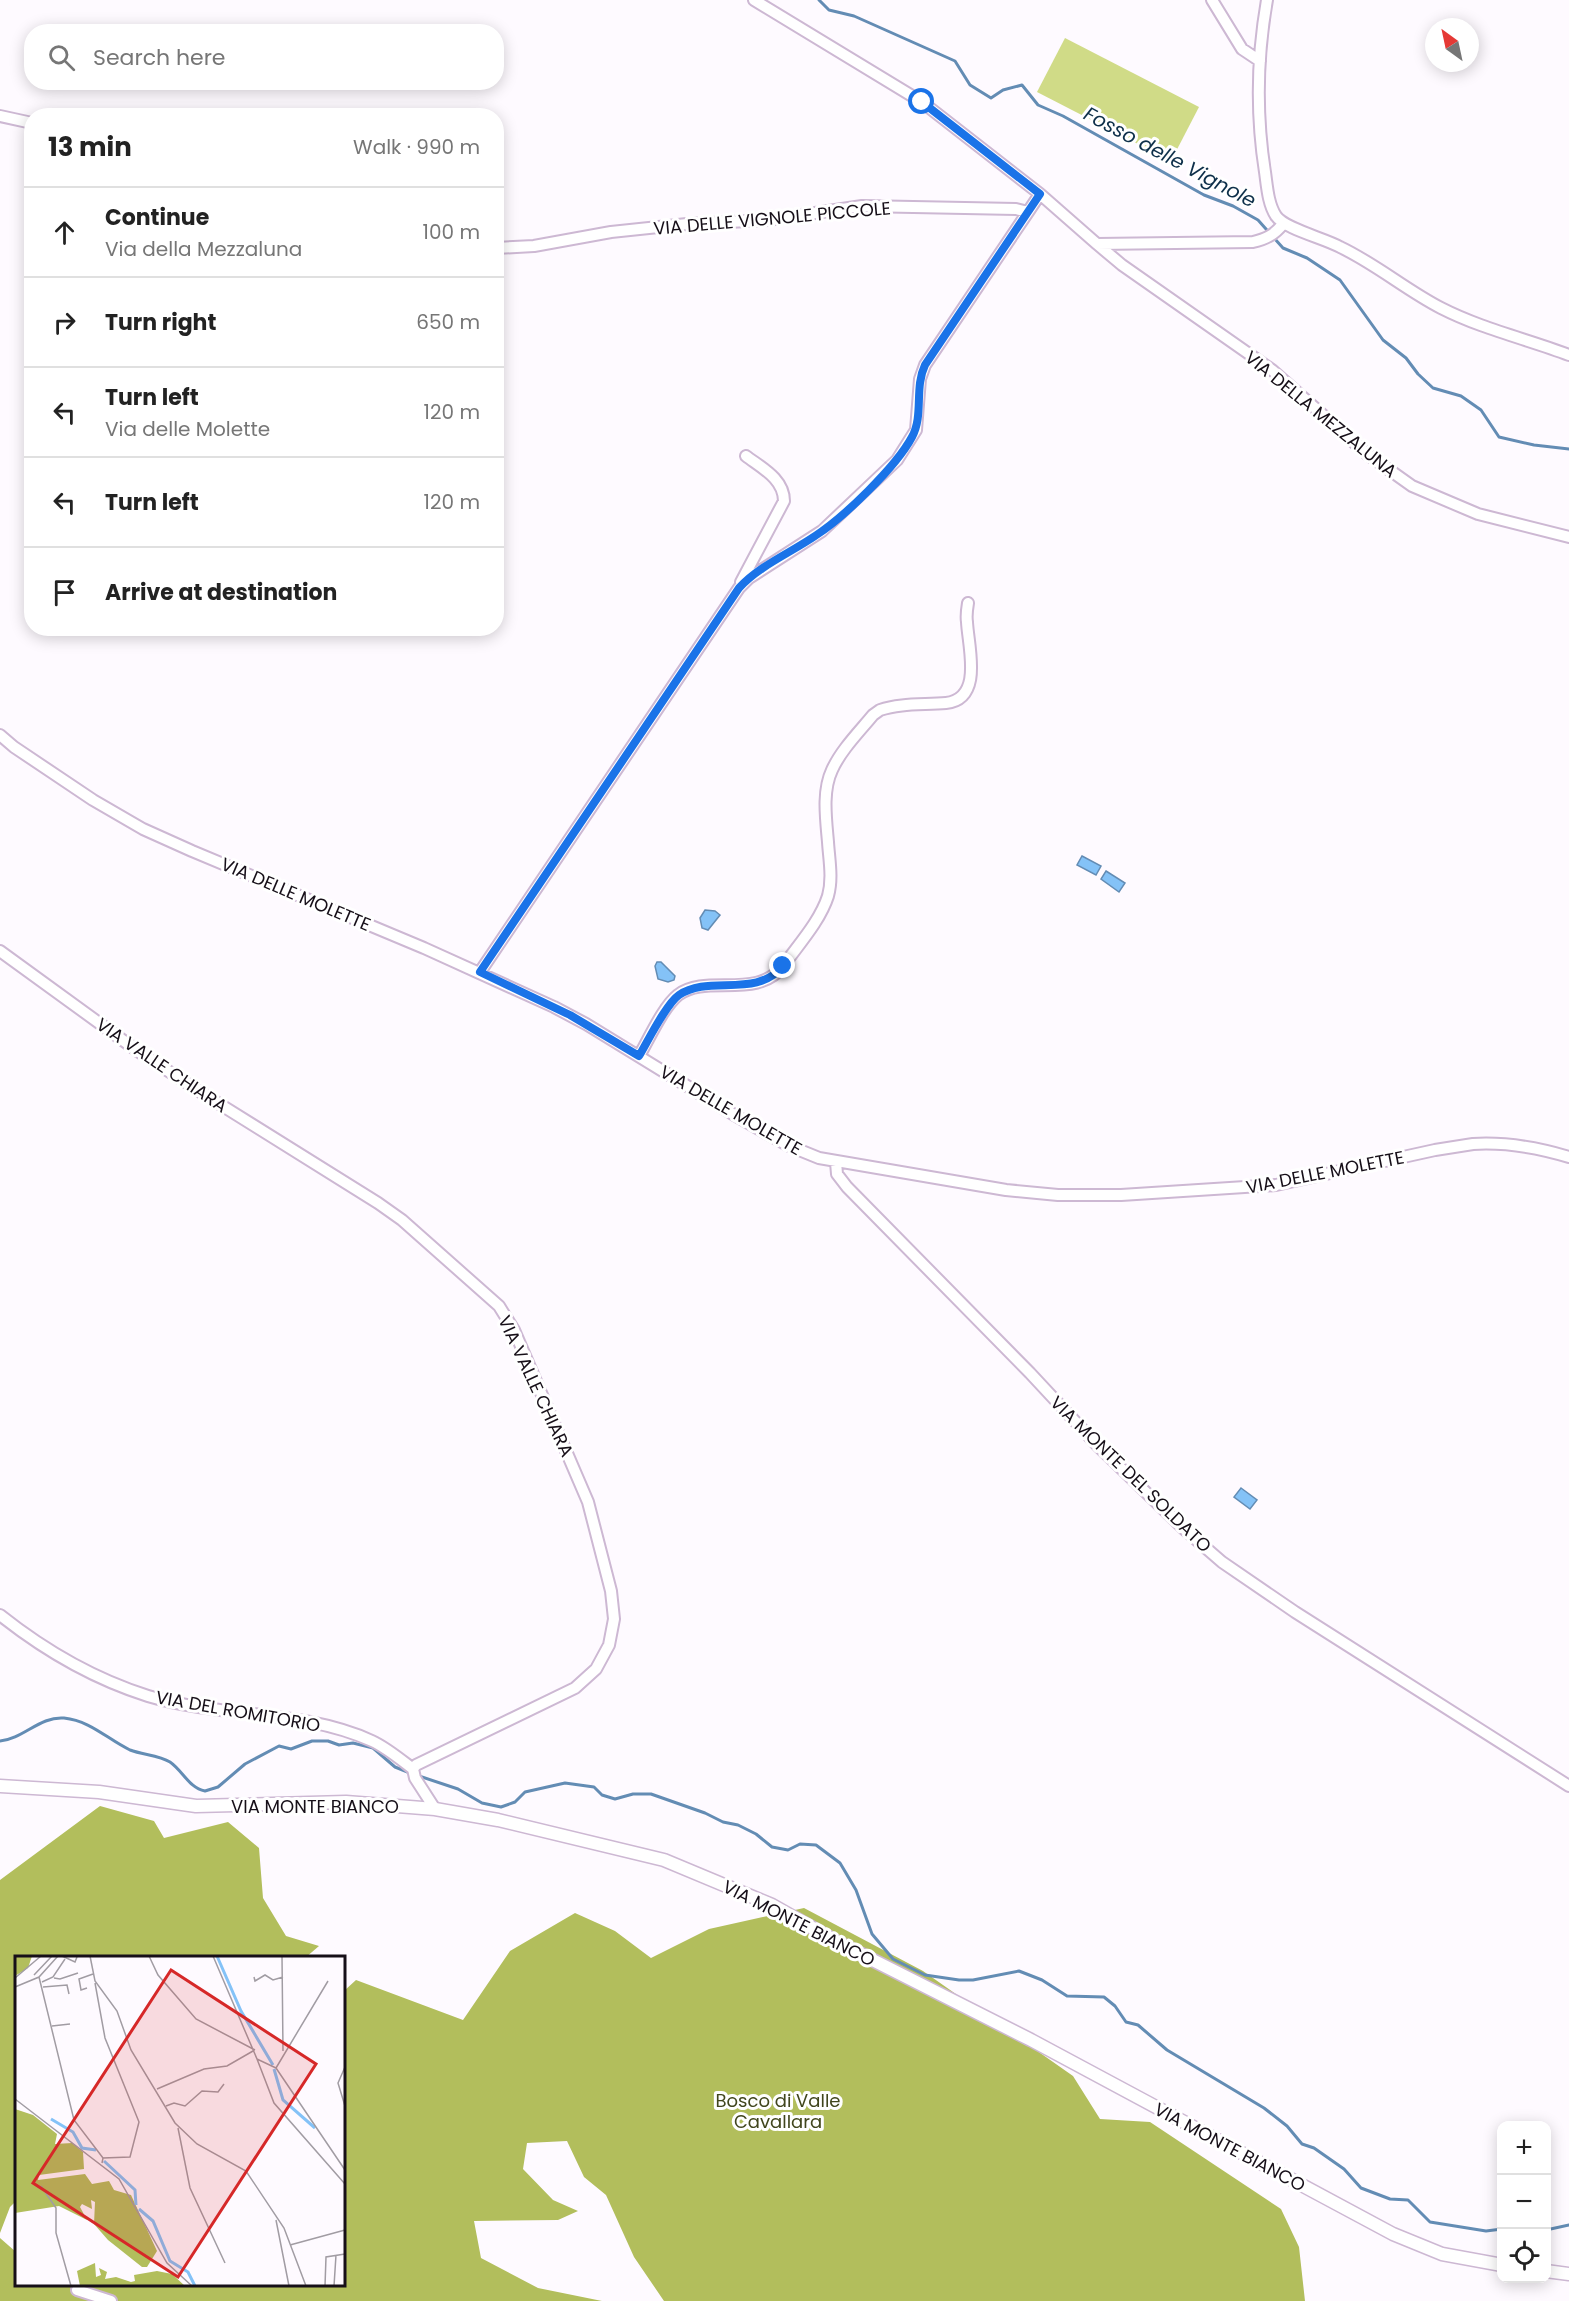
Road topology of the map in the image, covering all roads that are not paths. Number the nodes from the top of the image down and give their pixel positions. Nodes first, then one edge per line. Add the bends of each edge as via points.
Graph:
1 (754, 0) edge
2 (1212, 0) edge
3 (1267, 0) edge
4 (1260, 62) junction
5 (0, 116) edge
6 (24, 121) edge
7 (1040, 194) junction
8 (1028, 212) junction
9 (1283, 224) junction
10 (1097, 244) junction
11 (504, 248) edge
12 (1569, 355) edge
13 (746, 456) dead end
14 (1569, 537) edge
15 (734, 595) junction
16 (968, 603) dead end
17 (0, 735) edge
18 (0, 951) edge
19 (480, 972) junction
20 (639, 1056) junction
21 (1569, 1157) edge
22 (836, 1162) junction
23 (0, 1615) edge
24 (413, 1769) junction
25 (0, 1786) edge
26 (1569, 1786) edge
27 (435, 1809) junction
28 (1497, 2264) edge
29 (1551, 2272) edge
30 (1569, 2274) edge
31 (77, 2290) dead end
32 (111, 2301) edge

1 - 7 street, VIA DELLA MEZZALUNA via 922,102
2 - 4 street via 1242,49
3 - 4 street
4 - 9 street via 1261,149 1274,214
5 - 6 street
7 - 8 street
7 - 10 street, VIA DELLA MEZZALUNA
8 - 11 street, VIA DELLE VIGNOLE PICCOLE via 862,206 760,221 687,224
8 - 15 street via 925,365 920,379 916,430 897,460 829,526 750,578
9 - 10 street via 1275,234 1253,242
9 - 12 street via 1339,246 1441,308 1478,325
10 - 14 street, VIA DELLA MEZZALUNA via 1122,266 1272,370 1367,454 1412,486 1478,514
13 - 15 street via 777,481 784,501
15 - 19 street
16 - 20 street via 971,674 963,693 950,702 880,710 832,768 826,801 829,893 783,966 761,982 681,993 672,1001
17 - 19 street, VIA DELLE MOLETTE via 93,800 143,829
18 - 24 street, VIA VALLE CHIARA via 177,1077 394,1214 495,1302 511,1324 588,1502 611,1591 613,1629 601,1662 575,1688 420,1762
19 - 20 street, VIA DELLE MOLETTE via 570,1015
20 - 22 street, VIA DELLE MOLETTE via 787,1145
21 - 22 street, VIA DELLE MOLETTE via 1517,1146 1473,1144 1276,1185 1080,1195 1006,1191
22 - 26 street, VIA MONTE DEL SOLDATO via 843,1183 870,1212 1120,1468 1214,1555 1295,1612
23 - 24 street, VIA DEL ROMITORIO via 76,1666 149,1696 342,1730 383,1747
24 - 27 street
25 - 27 main road, VIA MONTE BIANCO via 99,1792 196,1806 346,1802
27 - 28 main road, VIA MONTE BIANCO via 637,1852 772,1905 1392,2234 1442,2254
29 - 30 main road
31 - 32 street

